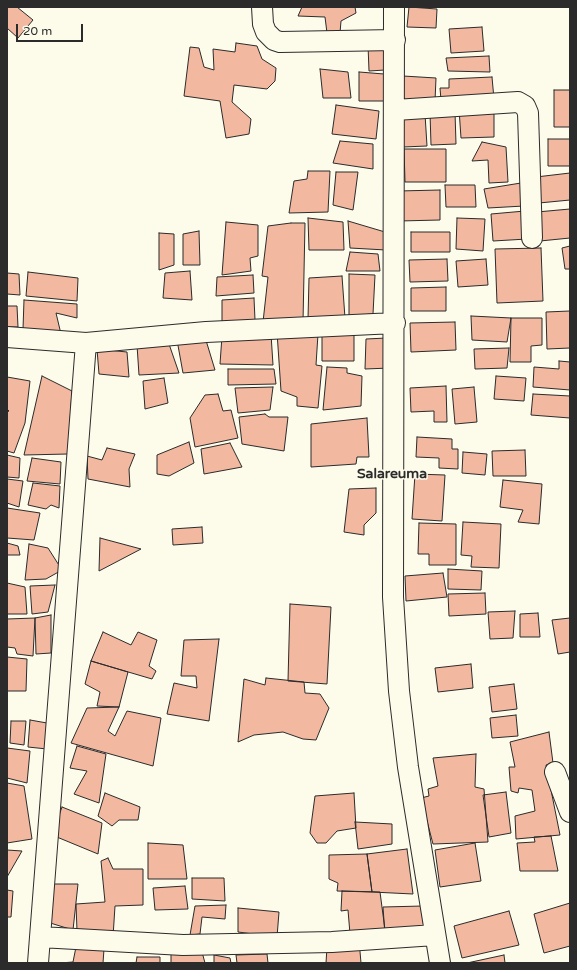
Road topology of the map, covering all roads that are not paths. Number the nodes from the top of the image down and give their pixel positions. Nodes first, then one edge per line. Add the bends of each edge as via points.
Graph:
1 (262, 7) edge
2 (394, 7) edge
3 (394, 40) junction
4 (395, 110) junction
5 (532, 238) dead end
6 (395, 323) junction
7 (7, 337) edge
8 (86, 343) junction
9 (555, 772) dead end
10 (570, 812) edge
11 (435, 935) junction
12 (40, 937) junction
13 (38, 963) edge
14 (440, 963) edge

1 - 3 street via 266,32 280,42
2 - 3 street
3 - 4 street
4 - 5 street via 518,102 525,106 528,113
4 - 6 street
6 - 8 street via 206,332
6 - 11 street via 393,589 399,691 408,767
7 - 8 street
8 - 12 street
9 - 10 street
11 - 12 street via 332,942 184,945
11 - 14 street
12 - 13 street

